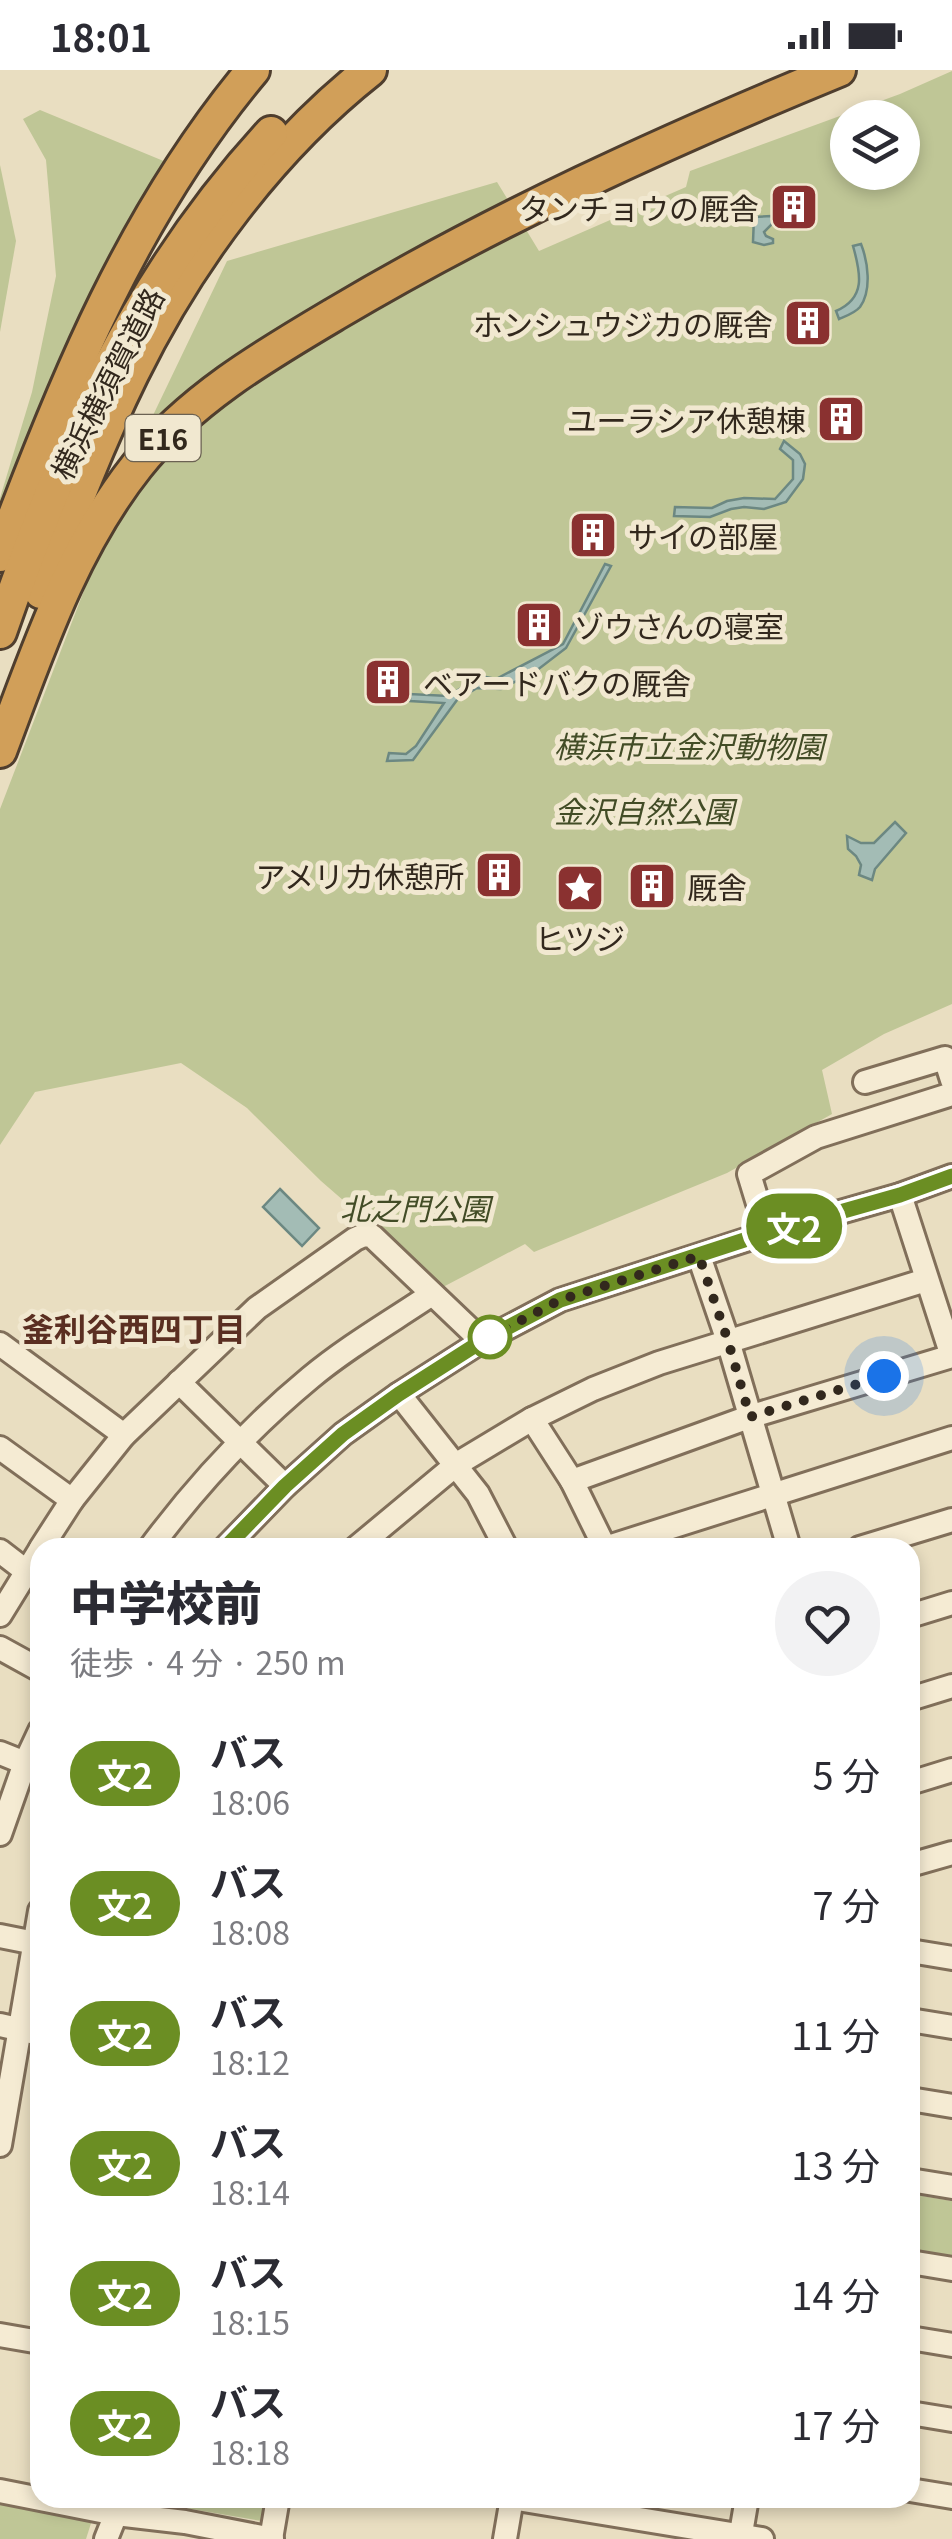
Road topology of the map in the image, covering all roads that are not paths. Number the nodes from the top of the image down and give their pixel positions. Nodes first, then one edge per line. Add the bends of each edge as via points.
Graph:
1 (335, 70) edge
2 (370, 70) edge
3 (839, 70) edge
4 (244, 82) edge
5 (290, 129) junction
6 (217, 215) junction
7 (0, 555) edge
8 (0, 632) edge
9 (0, 710) edge
10 (0, 751) edge
11 (952, 1080) edge
12 (865, 1082) dead end
13 (952, 1094) edge
14 (952, 1176) edge
15 (900, 1195) junction
16 (766, 1233) junction
17 (699, 1256) junction
18 (926, 1280) junction
19 (432, 1294) junction
20 (482, 1341) junction
21 (728, 1341) junction
22 (0, 1344) edge
23 (952, 1356) edge
24 (179, 1382) junction
25 (399, 1394) junction
26 (750, 1417) junction
27 (532, 1419) junction
28 (124, 1435) junction
29 (952, 1438) edge
30 (240, 1444) junction
31 (0, 1448) edge
32 (456, 1464) junction
33 (572, 1481) junction
34 (285, 1486) junction
35 (774, 1493) junction
36 (72, 1500) junction
37 (952, 1520) edge
38 (47, 1538) edge
39 (157, 1538) edge
40 (234, 1538) edge
41 (368, 1538) edge
42 (493, 1538) edge
43 (600, 1538) edge
44 (636, 1538) edge
45 (786, 1538) edge
46 (893, 1538) edge
47 (0, 1551) edge
48 (30, 1565) edge
49 (26, 1571) junction
50 (952, 1603) edge
51 (920, 1613) edge
52 (0, 1615) edge
53 (0, 1648) edge
54 (30, 1664) edge
55 (952, 1686) edge
56 (920, 1696) edge
57 (30, 1752) edge
58 (0, 1753) edge
59 (24, 1764) junction
60 (952, 1770) edge
61 (920, 1780) edge
62 (0, 1834) edge
63 (952, 1853) edge
64 (920, 1862) edge
65 (0, 1936) edge
66 (30, 1942) edge
67 (920, 1953) edge
68 (952, 1958) edge
69 (30, 1982) edge
70 (920, 2022) edge
71 (952, 2027) edge
72 (20, 2030) edge
73 (920, 2101) edge
74 (952, 2106) edge
75 (0, 2145) edge
76 (920, 2182) edge
77 (952, 2187) edge
78 (920, 2264) edge
79 (952, 2269) edge
80 (0, 2335) edge
81 (30, 2340) edge
82 (920, 2340) edge
83 (952, 2345) edge
84 (920, 2415) edge
85 (952, 2420) edge
86 (0, 2491) edge
87 (920, 2492) edge
88 (30, 2496) edge
89 (952, 2497) edge
90 (88, 2508) edge
91 (276, 2508) edge
92 (510, 2508) edge
93 (571, 2508) edge
94 (747, 2508) edge
95 (116, 2514) junction
96 (183, 2531) edge
97 (747, 2538) edge
98 (106, 2539) edge
99 (271, 2539) edge
100 (505, 2539) edge

1 - 5 highway, 横浜横須賀道路 / E16
2 - 5 highway, 横浜横須賀道路 / E16
3 - 10 highway, E16 via 460,244 209,396 139,463 97,523
4 - 7 highway via 170,184 126,261 87,338
5 - 6 highway, 横浜横須賀道路 / E16 via 262,176
6 - 8 highway, 横浜横須賀道路 / E16 via 168,263 110,363
6 - 9 highway, 横浜横須賀道路 / E16 via 132,374 70,514
11 - 12 street via 945,1058
13 - 16 street via 816,1137 749,1174
14 - 15 street
15 - 16 street
15 - 18 street
16 - 17 street
17 - 20 street via 560,1300
17 - 21 street
18 - 21 street
18 - 23 street
19 - 20 street
19 - 24 street via 372,1236 355,1239 257,1308
19 - 30 street via 312,1376
20 - 25 street
21 - 26 street
21 - 27 street via 592,1389
22 - 28 street
23 - 26 street
24 - 28 street
24 - 30 street
25 - 32 street
25 - 34 street
26 - 33 street
26 - 35 street
27 - 32 street
27 - 33 street
28 - 36 street
29 - 35 street
30 - 34 street
30 - 39 street
31 - 36 street
32 - 41 street
32 - 42 street via 478,1494
33 - 43 street
34 - 40 street
35 - 44 street
35 - 45 street
36 - 38 street
37 - 46 street
47 - 49 street
48 - 49 street
49 - 52 street
50 - 51 street
53 - 54 street
55 - 56 street
57 - 59 street
58 - 59 street
59 - 62 street
60 - 61 street
63 - 64 street
65 - 66 street
67 - 68 street
69 - 72 street
70 - 71 street
72 - 75 street
73 - 74 street
76 - 77 street
78 - 79 street
80 - 81 street
82 - 83 street
84 - 85 street
86 - 88 street
87 - 89 street
90 - 95 street
91 - 99 street
92 - 100 street
93 - 97 street
94 - 97 street
95 - 96 street
95 - 98 street
96 - 99 street

